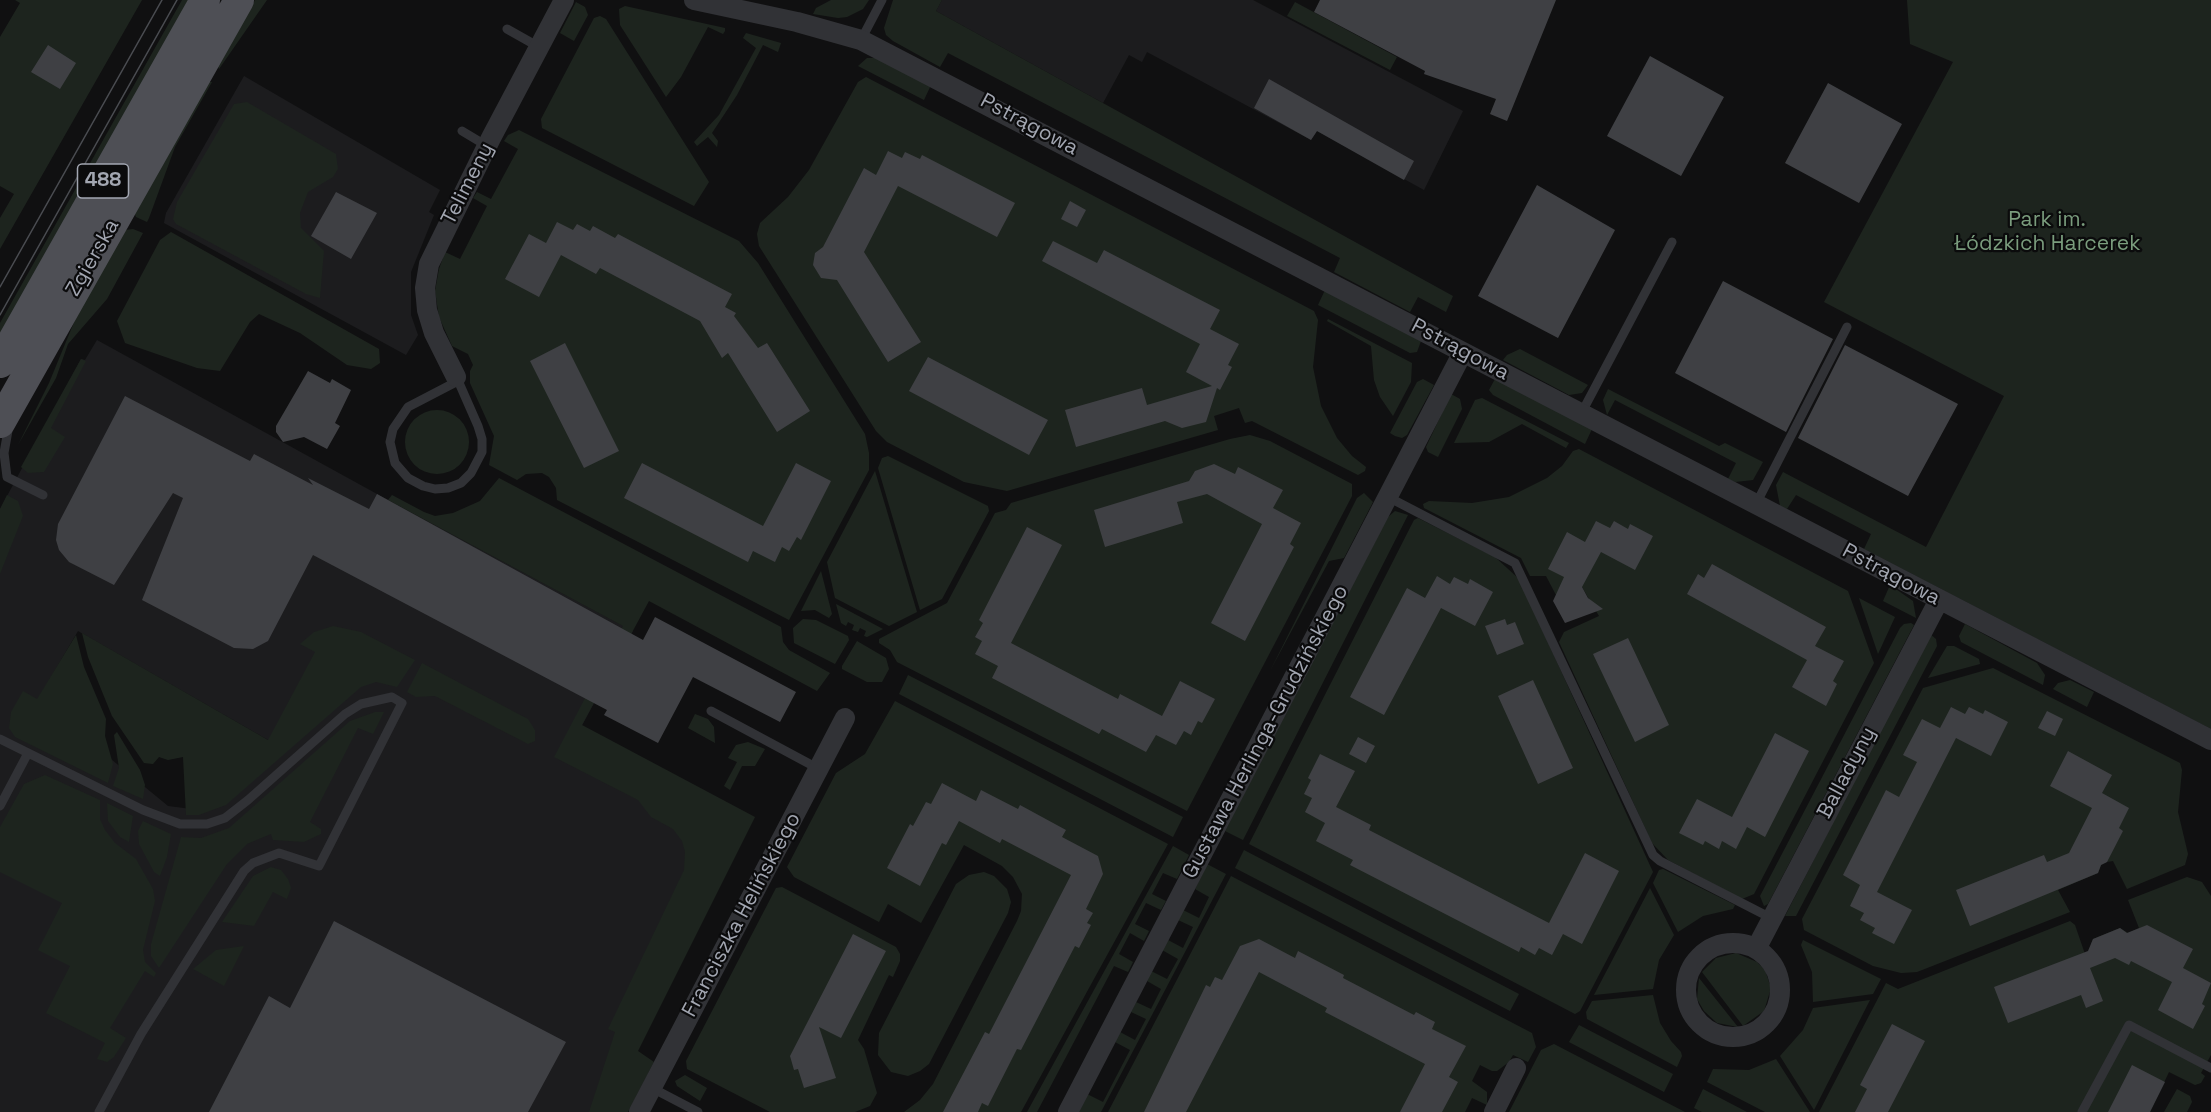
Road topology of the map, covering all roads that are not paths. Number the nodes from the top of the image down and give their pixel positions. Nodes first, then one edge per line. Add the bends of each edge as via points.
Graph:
1 (205, 0) edge
2 (239, 0) edge
3 (564, 0) edge
4 (694, 0) edge
5 (882, 0) edge
6 (507, 28) dead end
7 (861, 40) junction
8 (539, 47) junction
9 (462, 131) dead end
10 (487, 146) junction
11 (1672, 242) dead end
12 (1847, 327) dead end
13 (1463, 352) junction
14 (0, 363) edge
15 (457, 379) junction
16 (16, 394) junction
17 (1582, 412) junction
18 (0, 423) edge
19 (4, 478) edge
20 (43, 495) dead end
21 (1388, 497) junction
22 (1756, 504) junction
23 (1939, 600) junction
24 (711, 711) dead end
25 (845, 718) dead end
26 (0, 739) edge
27 (2211, 740) edge
28 (27, 753) junction
29 (819, 769) junction
30 (0, 806) edge
31 (1771, 918) junction
32 (1757, 947) junction
33 (1516, 1068) dead end
34 (2211, 1068) edge
35 (652, 1088) junction
36 (99, 1112) edge
37 (639, 1112) edge
38 (698, 1112) edge
39 (1068, 1112) edge
40 (1494, 1112) edge
41 (2082, 1112) edge

1 - 14 main road, Zgierska / 488
2 - 16 main road, Zgierska / 488
3 - 8 street, Telimeny
4 - 7 street, Pstrągowa
5 - 7 lane
6 - 8 lane
7 - 13 street, Pstrągowa
8 - 10 street, Telimeny
9 - 10 lane
10 - 15 street, Telimeny via 437,245 425,288 434,333
11 - 17 lane
12 - 22 lane
13 - 17 street, Pstrągowa
13 - 21 street, Gustawa Herlinga-Grudzińskiego
15 - 15 lane via 478,426 482,452 461,483 448,488 423,486 408,478 395,463 390,442 393,429 408,407
16 - 18 main road, Zgierska / 488
16 - 19 lane via 4,453
17 - 22 street, Pstrągowa
19 - 20 lane
21 - 31 lane via 1515,562 1653,855
21 - 39 street, Gustawa Herlinga-Grudzińskiego
22 - 23 street, Pstrągowa
23 - 27 street, Pstrągowa
23 - 31 street, Balladyny
24 - 29 lane
25 - 29 street, Franciszka Helińskiego
26 - 28 lane
28 - 30 lane
28 - 36 lane via 143,810 180,824 207,824 225,818 248,800 345,714 377,698 392,697 402,702 319,866 279,853 244,871 141,1034
29 - 35 street, Franciszka Helińskiego
31 - 32 street, Balladyny
32 - 32 street via 1740,942 1715,946 1694,966 1687,988 1689,1005 1701,1023 1715,1033 1733,1038 1754,1031 1768,1020 1779,1002 1774,967
33 - 40 street
34 - 41 lane via 2129,1025
35 - 37 street, Franciszka Helińskiego
35 - 38 lane

